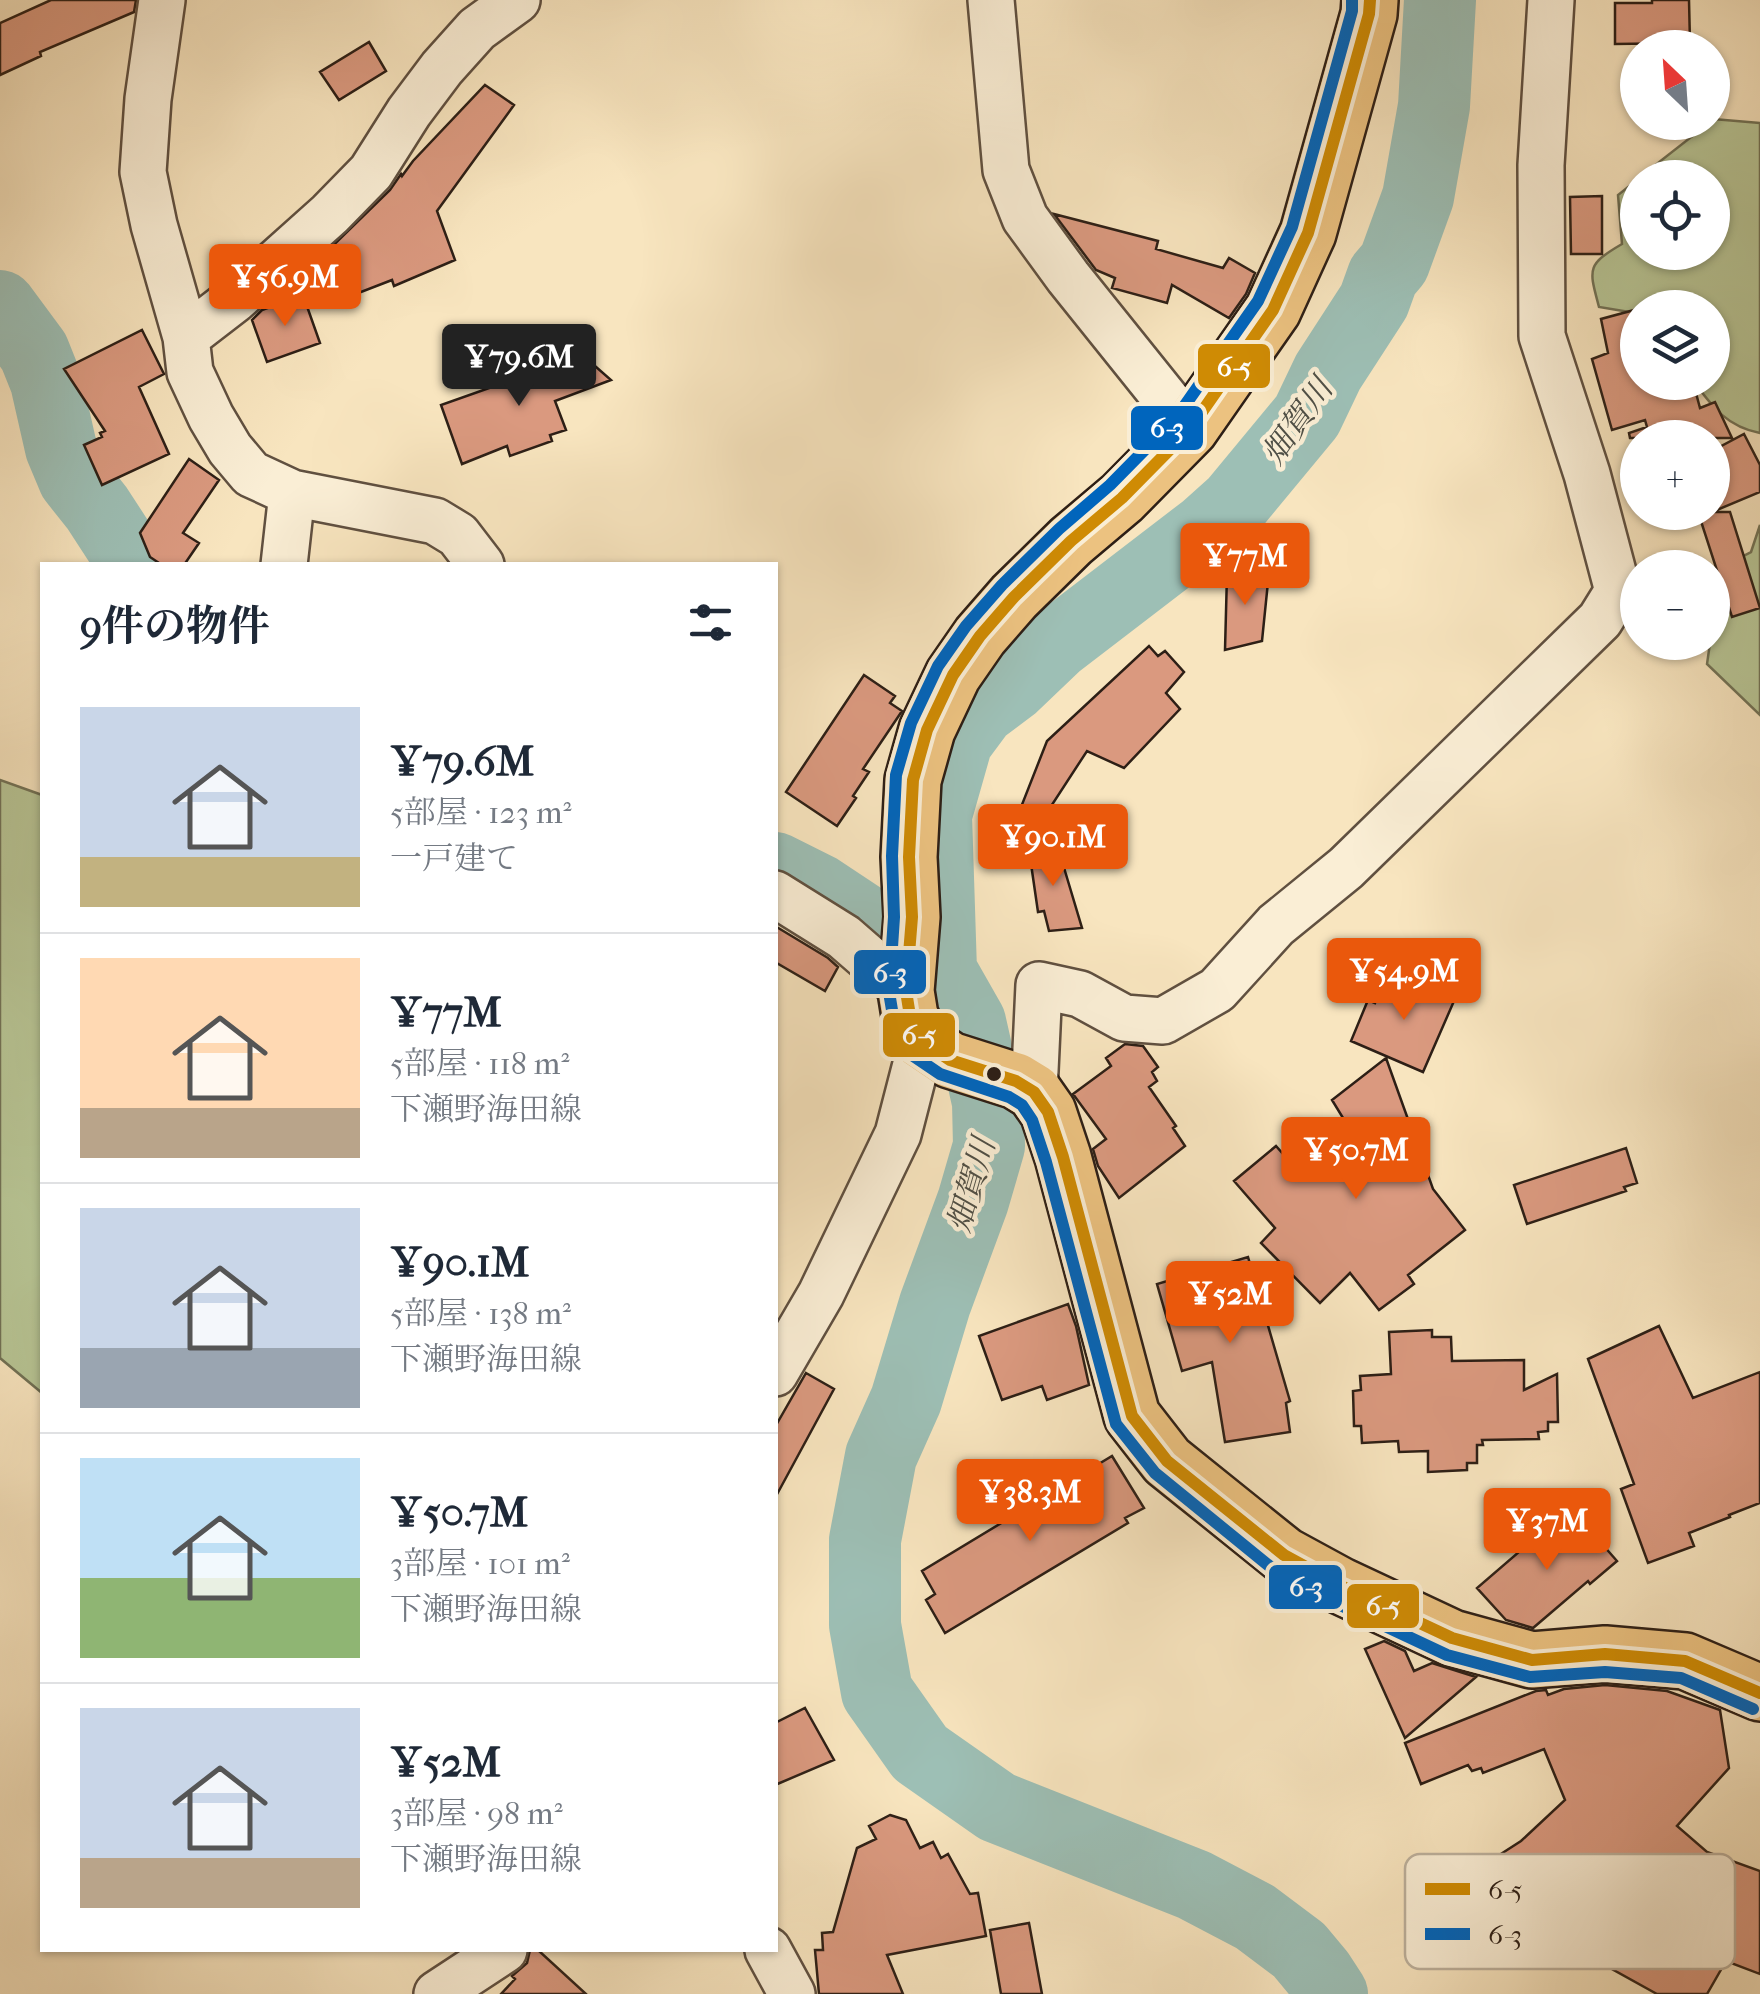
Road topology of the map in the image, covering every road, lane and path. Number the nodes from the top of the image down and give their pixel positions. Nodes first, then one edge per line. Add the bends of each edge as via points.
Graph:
1 (162, 0) edge
2 (518, 0) edge
3 (991, 0) edge
4 (1370, 0) edge
5 (1550, 0) edge
6 (186, 337) junction
7 (1190, 429) junction
8 (292, 493) junction
9 (284, 562) edge
10 (479, 562) edge
11 (778, 896) edge
12 (920, 997) junction
13 (1025, 1086) junction
14 (778, 1369) edge
15 (1760, 1693) edge
16 (501, 1952) edge
17 (769, 1952) edge
18 (437, 1994) edge
19 (792, 1994) edge

1 - 6 street via 143,172
2 - 6 street via 477,29 442,68 370,172 330,214
3 - 7 street via 1006,170 1026,218
4 - 7 main road via 1308,233 1273,310
5 - 13 street via 1541,165 1542,336 1618,591 1600,620 1346,868 1276,924 1216,990 1163,1021 1124,1018 1080,994 1039,985
6 - 8 street via 190,372 230,449 251,474
7 - 12 main road via 1014,597 953,675 926,730 913,780 909,857
8 - 9 street
8 - 10 street via 434,521 458,535
11 - 12 street via 844,936
12 - 13 main road
12 - 14 street via 898,1134
13 - 15 main road via 1048,1112 1132,1416 1166,1460 1284,1555 1452,1638 1532,1660 1605,1654 1685,1661
16 - 18 street
17 - 19 street

